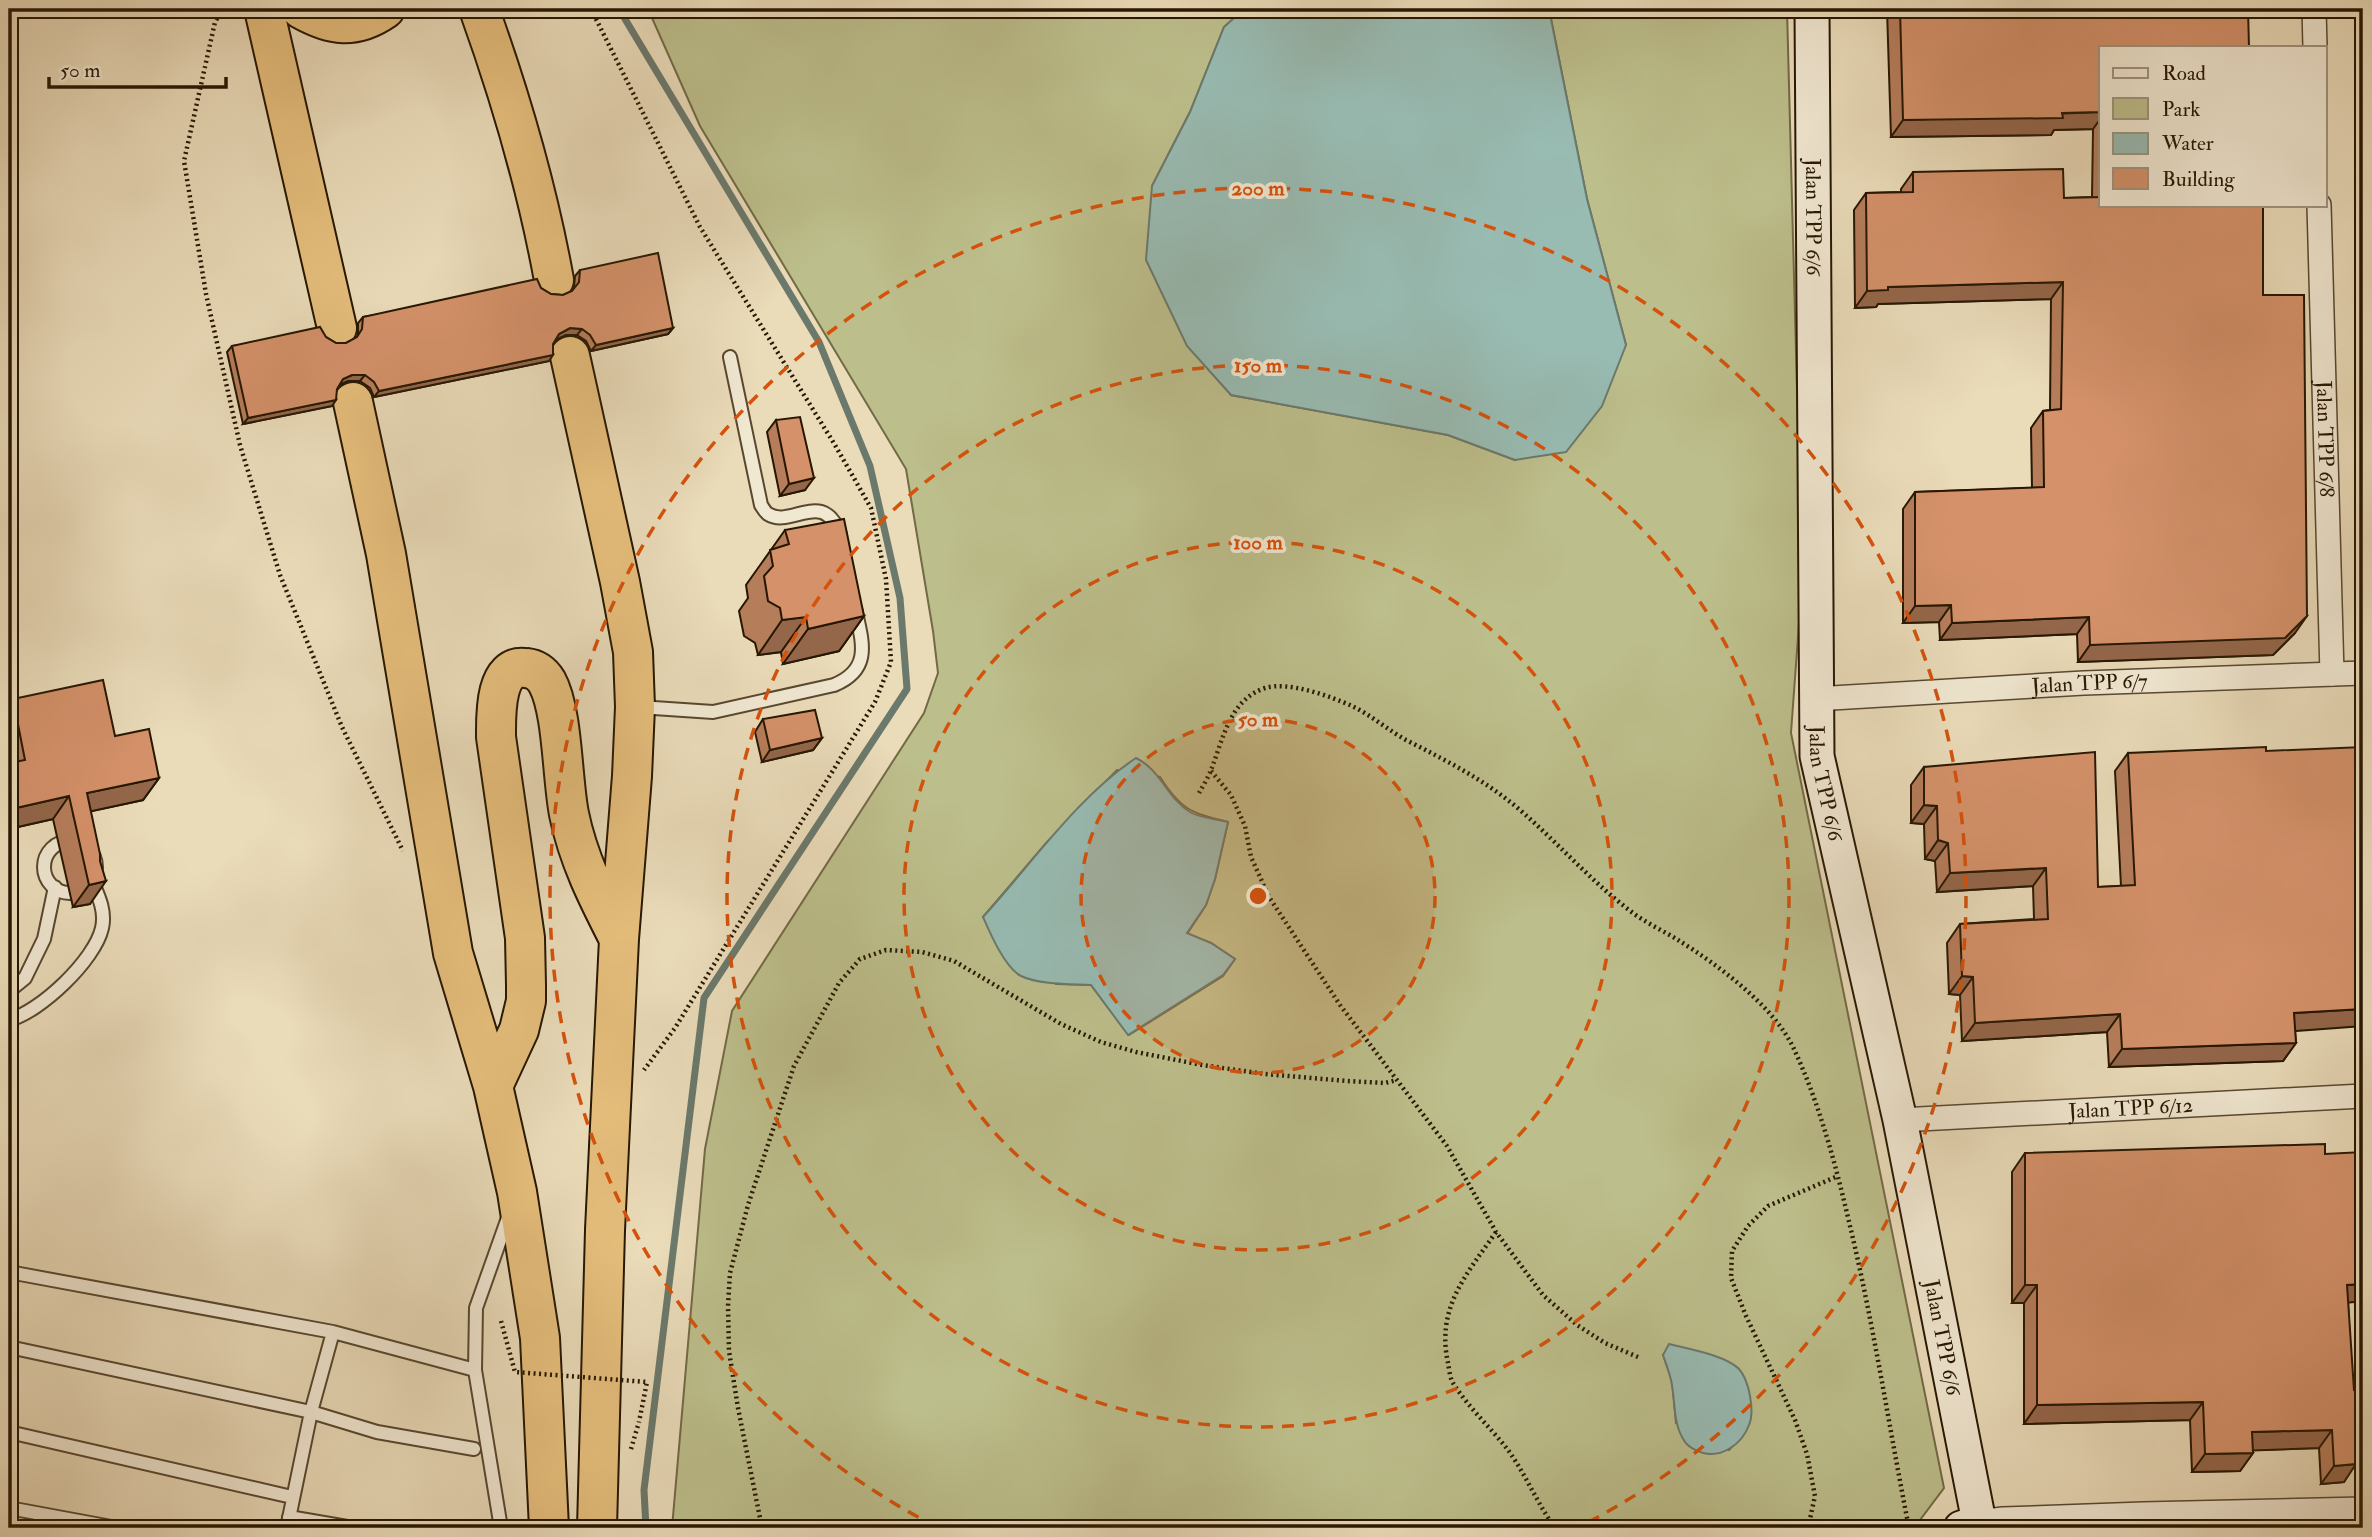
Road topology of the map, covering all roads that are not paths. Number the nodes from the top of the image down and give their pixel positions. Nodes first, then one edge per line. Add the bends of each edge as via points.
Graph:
1 (264, 9) edge
2 (300, 9) edge
3 (385, 9) edge
4 (479, 9) edge
5 (1812, 9) edge
6 (2314, 9) edge
7 (2315, 46) edge
8 (2319, 206) edge
9 (554, 281) dead end
10 (337, 328) dead end
11 (570, 356) dead end
12 (730, 357) dead end
13 (353, 402) dead end
14 (843, 546) edge
15 (853, 594) edge
16 (2363, 673) edge
17 (2332, 674) junction
18 (1815, 699) junction
19 (635, 707) junction
20 (92, 881) junction
21 (55, 887) junction
22 (618, 939) junction
23 (9, 991) edge
24 (9, 1020) edge
25 (493, 1086) junction
26 (2363, 1096) edge
27 (1900, 1120) junction
28 (517, 1192) junction
29 (9, 1272) edge
30 (333, 1332) junction
31 (9, 1347) edge
32 (475, 1370) junction
33 (311, 1412) junction
34 (9, 1432) edge
35 (474, 1449) dead end
36 (292, 1497) junction
37 (9, 1508) edge
38 (2363, 1509) edge
39 (288, 1523) edge
40 (1970, 1525) edge
41 (117, 1528) edge
42 (354, 1528) edge
43 (501, 1528) edge
44 (549, 1528) edge
45 (597, 1528) edge

1 - 10 highway
2 - 3 highway via 322,21 347,24 372,18
4 - 9 highway via 506,83
5 - 18 street, Jalan TPP 6/6
6 - 7 street
8 - 17 street, Jalan TPP 6/8
11 - 19 highway via 633,652
12 - 14 lane via 761,505 769,514 781,517 816,511 826,515 836,523
13 - 25 highway via 401,634 453,953
15 - 19 lane via 862,654 860,664 845,680 713,712
16 - 17 street, Jalan TPP 6/7
17 - 18 street, Jalan TPP 6/7 via 2084,682
18 - 27 street, Jalan TPP 6/6 via 1817,756
19 - 22 highway
20 - 21 lane via 79,891
20 - 21 lane via 96,864 89,849 66,841 51,849 47,857 45,874
20 - 24 lane via 102,904 103,928 92,950 43,1001
21 - 23 lane via 44,939 26,978
22 - 25 highway via 578,852 556,709 547,682 537,670 522,667 510,672 502,685 496,704 496,737 525,937 526,1001 519,1030
22 - 45 highway
25 - 28 highway
26 - 27 street, Jalan TPP 6/12
27 - 40 street, Jalan TPP 6/6
28 - 32 lane via 476,1308
28 - 44 highway via 540,1338
29 - 30 lane
30 - 32 lane
30 - 33 lane
31 - 33 lane
32 - 43 lane
33 - 35 lane via 377,1432
33 - 36 lane
34 - 36 lane
36 - 39 lane
37 - 41 lane
38 - 40 street via 2003,1519
39 - 42 lane

